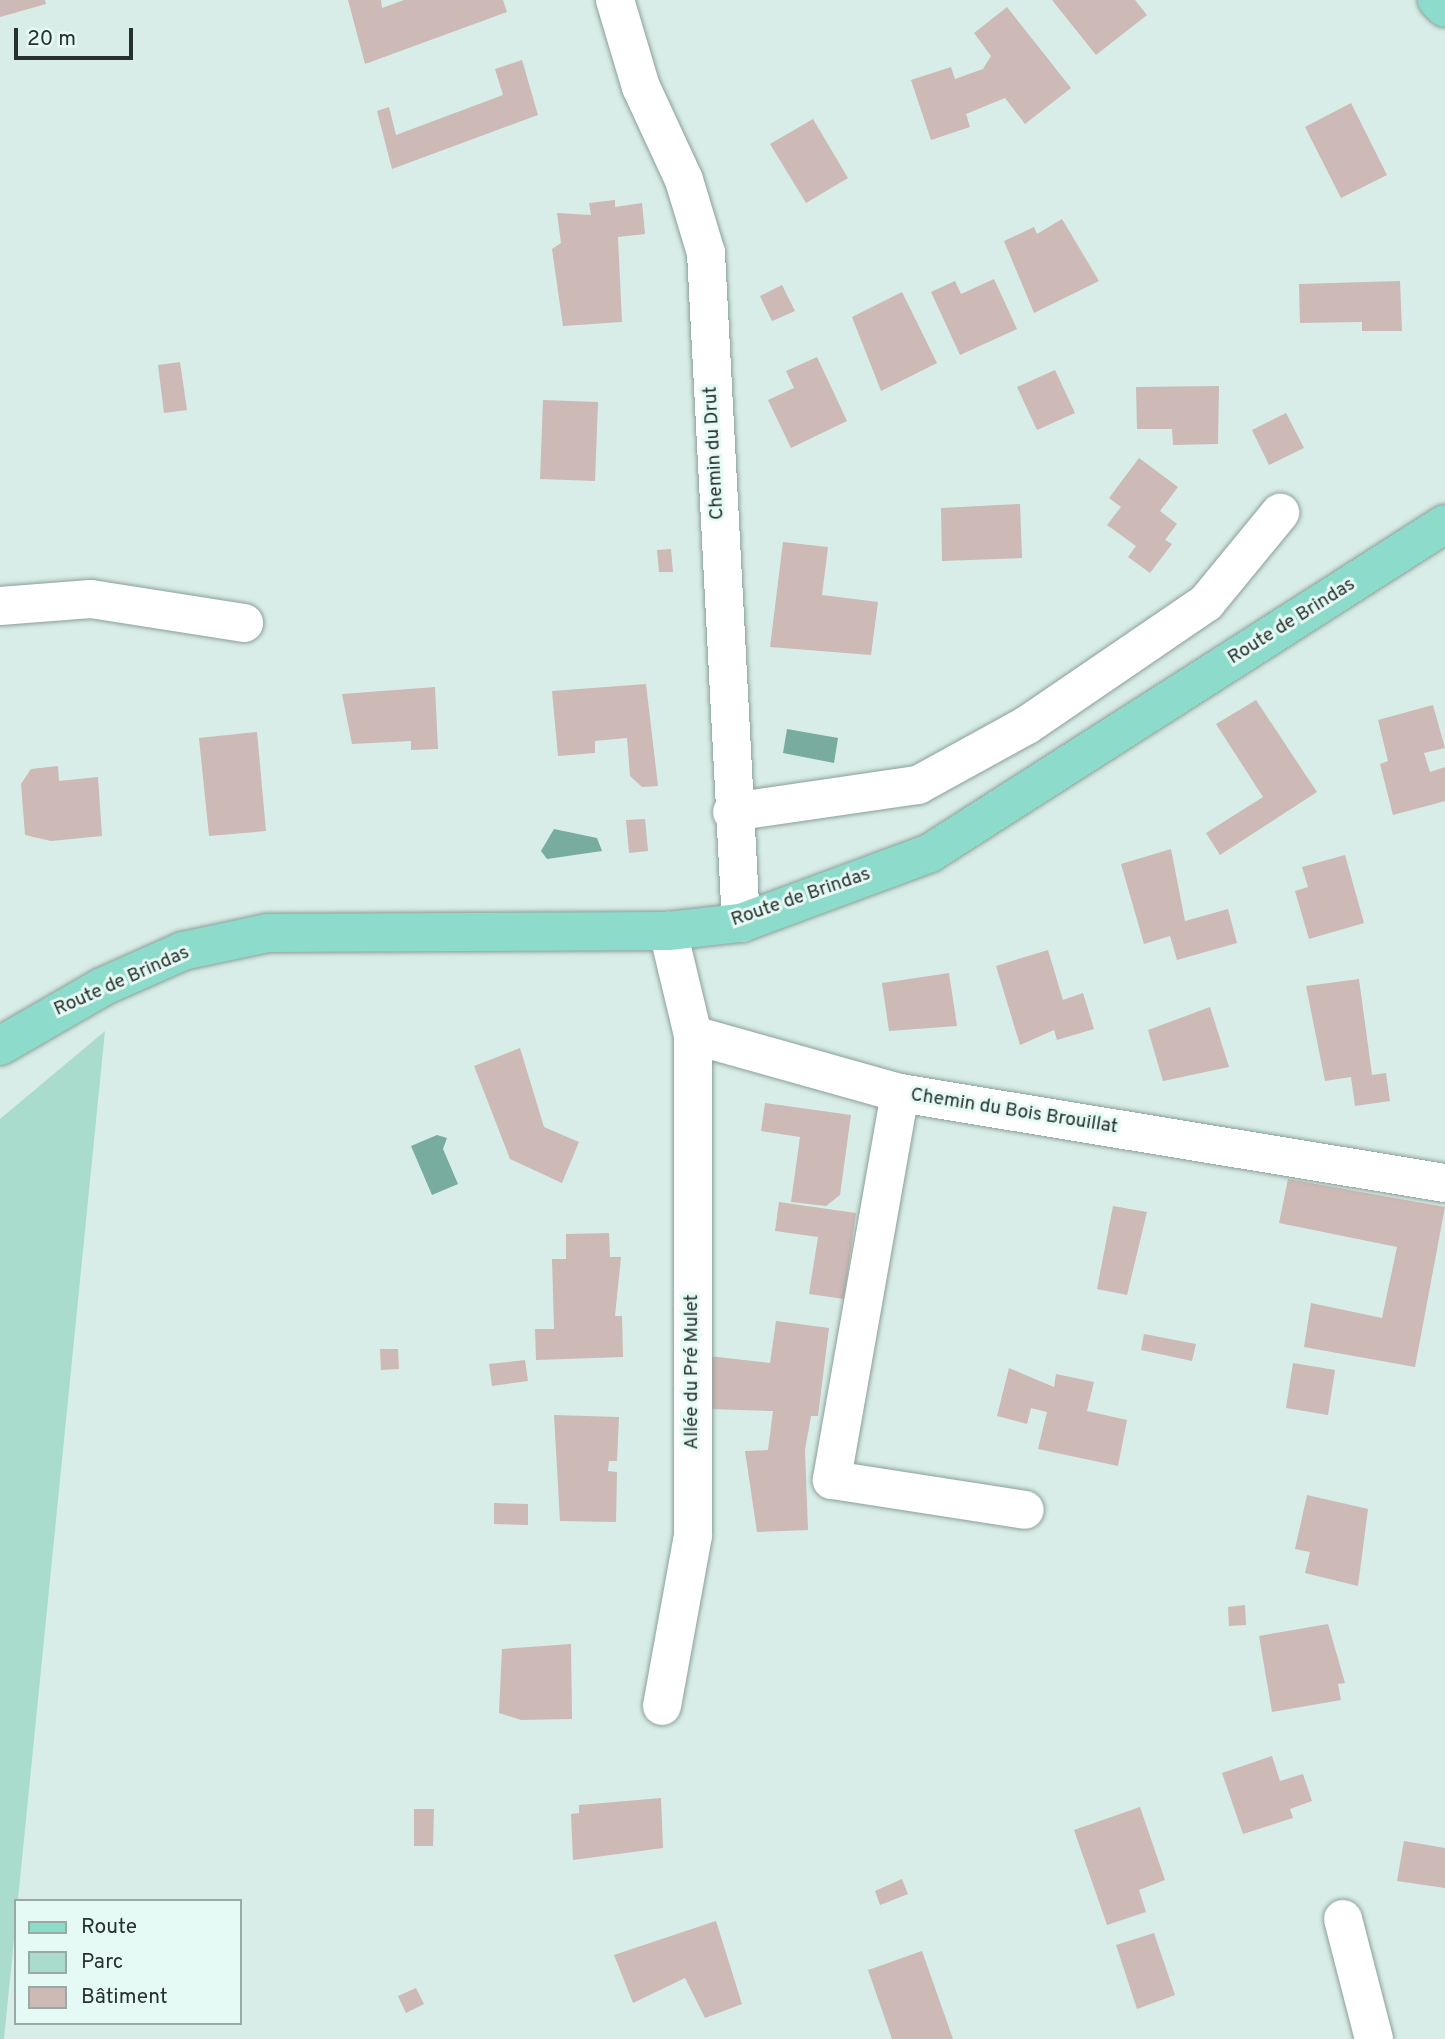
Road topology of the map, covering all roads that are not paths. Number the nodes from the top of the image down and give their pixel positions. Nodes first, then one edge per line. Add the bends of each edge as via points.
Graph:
1 (615, 0) edge
2 (1437, 0) edge
3 (1445, 8) edge
4 (1280, 513) dead end
5 (1445, 524) edge
6 (0, 606) edge
7 (244, 623) dead end
8 (732, 812) junction
9 (741, 923) junction
10 (668, 931) junction
11 (693, 1035) junction
12 (0, 1046) edge
13 (900, 1093) junction
14 (1445, 1183) edge
15 (1025, 1510) dead end
16 (662, 1706) dead end
17 (1343, 1919) dead end
18 (1374, 2039) edge

1 - 8 street, Chemin du Drut via 641,87 684,180 706,253
2 - 3 main road
4 - 8 street via 1206,603 1027,725 918,785
5 - 9 main road, Route de Brindas via 930,853
6 - 7 street via 91,599
8 - 9 street, Chemin du Drut
9 - 10 main road, Route de Brindas
10 - 11 street
10 - 12 main road, Route de Brindas via 268,933 183,951 102,987
11 - 13 street, Chemin du Bois Brouillat
11 - 16 street, Allée du Pré Mulet via 693,1536
13 - 14 street, Chemin du Bois Brouillat
13 - 15 street via 832,1480
17 - 18 street

